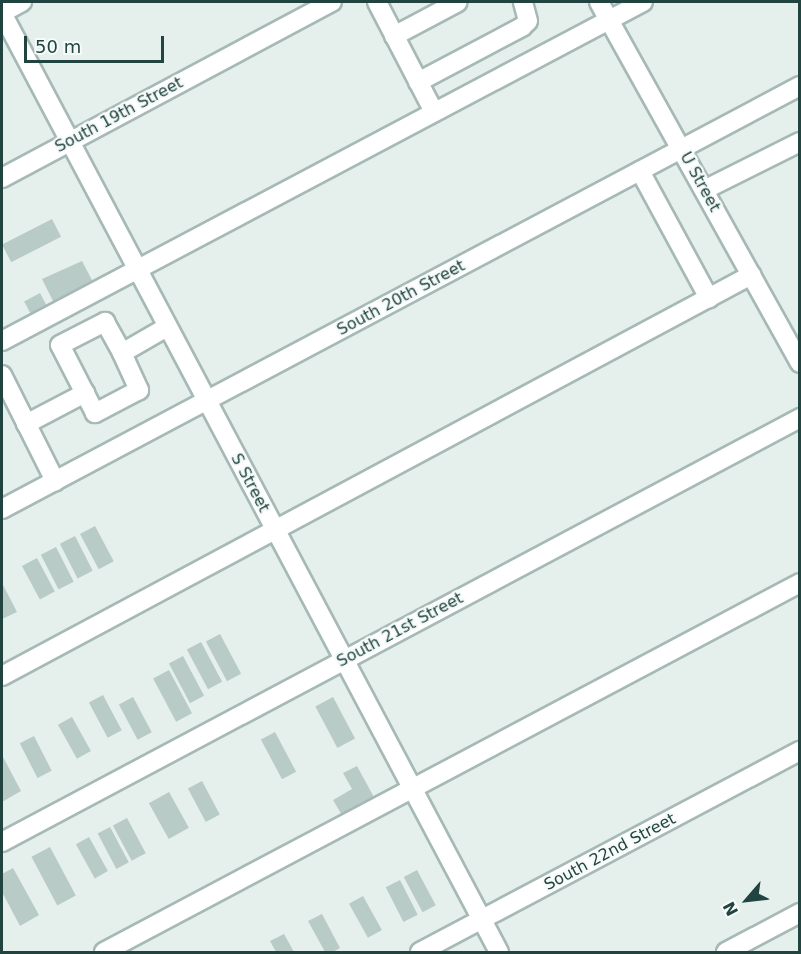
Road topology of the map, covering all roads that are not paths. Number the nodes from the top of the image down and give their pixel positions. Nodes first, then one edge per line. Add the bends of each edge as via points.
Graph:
1 (22, 2) edge
2 (333, 2) edge
3 (377, 2) edge
4 (458, 2) edge
5 (523, 2) edge
6 (599, 2) edge
7 (643, 2) edge
8 (2, 13) edge
9 (609, 19) junction
10 (394, 36) junction
11 (418, 82) junction
12 (800, 86) edge
13 (434, 112) junction
14 (70, 141) junction
15 (800, 142) edge
16 (682, 149) junction
17 (640, 171) junction
18 (2, 178) edge
19 (704, 190) junction
20 (137, 269) junction
21 (751, 275) junction
22 (709, 297) junction
23 (167, 327) junction
24 (2, 341) edge
25 (122, 353) junction
26 (800, 363) edge
27 (2, 375) edge
28 (85, 393) junction
29 (206, 401) junction
30 (800, 418) edge
31 (26, 424) junction
32 (55, 481) junction
33 (2, 509) edge
34 (274, 530) junction
35 (800, 583) edge
36 (344, 660) junction
37 (2, 676) edge
38 (800, 751) edge
39 (412, 788) junction
40 (2, 842) edge
41 (800, 913) edge
42 (482, 920) junction
43 (104, 952) edge
44 (420, 952) edge
45 (499, 952) edge
46 (726, 952) edge

1 - 8 street
2 - 14 street, South 19th Street
3 - 10 street
4 - 10 street
5 - 11 street via 528,21 522,27
6 - 9 street, U Street
7 - 9 street
8 - 14 street, S Street
9 - 13 street
9 - 16 street, U Street
10 - 11 street
11 - 13 street
12 - 16 street, South 20th Street
13 - 20 street
14 - 18 street, South 19th Street
14 - 20 street, S Street
15 - 19 street
16 - 17 street, South 20th Street
16 - 19 street, U Street
17 - 22 street
17 - 29 street, South 20th Street
19 - 21 street, U Street
20 - 23 street, S Street
20 - 24 street
21 - 22 street
21 - 26 street, U Street
22 - 34 street
23 - 25 street
23 - 29 street, S Street
25 - 28 street via 139,390 95,413
25 - 28 street via 105,322 60,345
27 - 31 street
28 - 31 street
29 - 32 street, South 20th Street
29 - 34 street, S Street
30 - 36 street, South 21st Street
31 - 32 street
32 - 33 street, South 20th Street
34 - 36 street, S Street
34 - 37 street
35 - 39 street
36 - 39 street, S Street
36 - 40 street, South 21st Street
38 - 42 street, South 22nd Street
39 - 42 street, S Street
39 - 43 street
41 - 46 street
42 - 44 street, South 22nd Street
42 - 45 street, S Street

